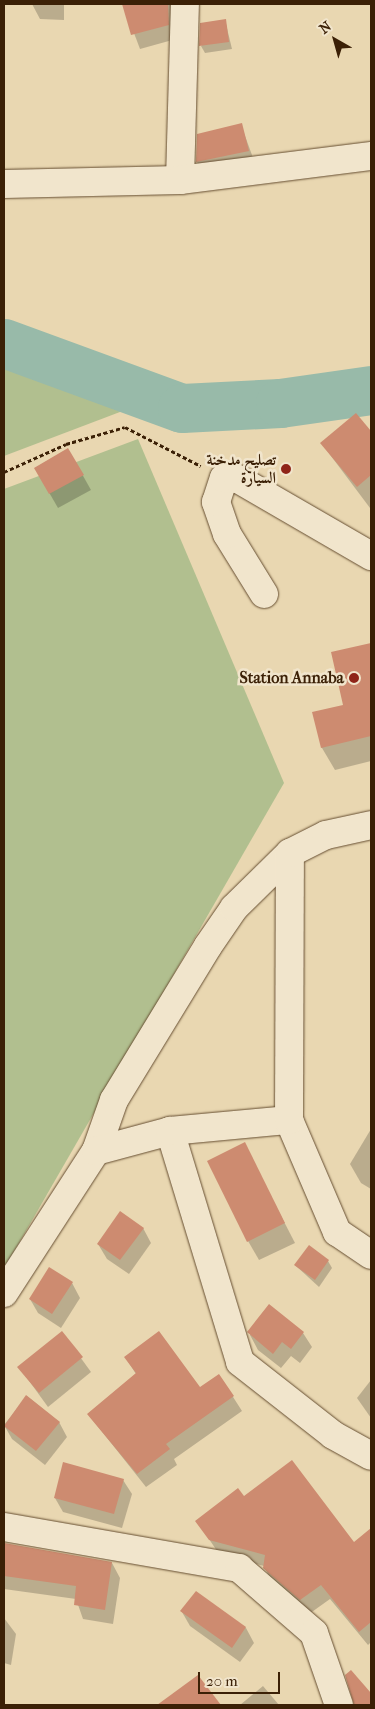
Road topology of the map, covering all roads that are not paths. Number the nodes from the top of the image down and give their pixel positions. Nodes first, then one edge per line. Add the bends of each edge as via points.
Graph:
1 (185, 4) edge
2 (371, 156) edge
3 (180, 180) junction
4 (4, 184) edge
5 (371, 556) edge
6 (264, 594) dead end
7 (371, 825) edge
8 (290, 854) junction
9 (289, 1120) junction
10 (170, 1131) junction
11 (96, 1152) junction
12 (371, 1255) edge
13 (4, 1293) edge
14 (371, 1456) edge
15 (4, 1527) edge
16 (339, 1705) edge

1 - 3 street
2 - 3 street
3 - 4 street
5 - 6 street via 238,479 224,478 216,502 227,534
7 - 8 street via 326,835
8 - 9 street
8 - 11 street via 234,908 208,946 114,1100
9 - 10 street
9 - 12 street via 336,1232
10 - 11 street
10 - 14 street via 240,1362 333,1435
11 - 13 street
15 - 16 street via 239,1568 314,1632

